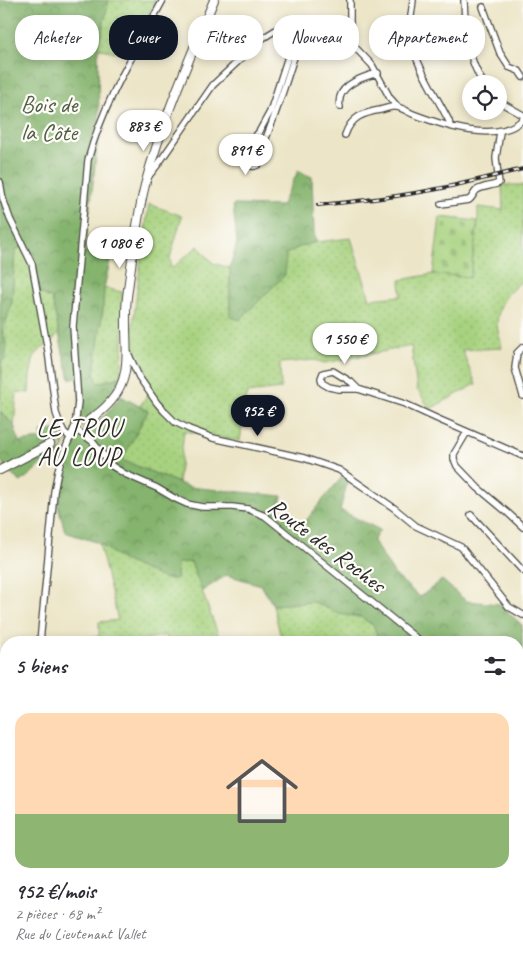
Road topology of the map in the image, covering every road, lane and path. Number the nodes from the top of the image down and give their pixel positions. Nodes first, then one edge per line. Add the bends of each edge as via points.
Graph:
1 (163, 0) edge
2 (214, 0) edge
3 (350, 0) edge
4 (413, 0) edge
5 (464, 0) edge
6 (484, 7) dead end
7 (350, 15) edge
8 (273, 32) edge
9 (359, 51) edge
10 (289, 60) edge
11 (521, 70) edge
12 (378, 73) junction
13 (478, 75) edge
14 (523, 77) edge
15 (283, 82) junction
16 (339, 105) dead end
17 (397, 106) junction
18 (507, 106) edge
19 (523, 116) edge
20 (523, 120) edge
21 (450, 126) junction
22 (500, 132) junction
23 (345, 135) dead end
24 (147, 178) junction
25 (0, 182) edge
26 (442, 204) dead end
27 (523, 347) edge
28 (128, 353) junction
29 (124, 377) junction
30 (140, 377) junction
31 (358, 390) junction
32 (523, 396) edge
33 (89, 420) tunnel mouth
34 (75, 429) junction
35 (467, 432) junction
36 (71, 438) junction
37 (50, 444) tunnel mouth
38 (523, 456) edge
39 (0, 470) edge
40 (471, 515) dead end
41 (523, 528) edge
42 (523, 572) edge
43 (523, 615) edge
44 (41, 636) edge
45 (414, 636) edge

1 - 34 street via 104,112 88,160 73,326 78,402
2 - 24 main road via 165,123
3 - 7 street
4 - 21 street via 412,46
5 - 13 street via 467,37
6 - 11 street via 508,67
8 - 24 street via 213,85
9 - 12 street
10 - 15 street
11 - 14 street
12 - 16 street via 351,84 340,96
12 - 17 street
15 - 15 street via 265,122 242,157 249,166 262,161
17 - 21 street
17 - 23 street via 359,116
18 - 19 street
20 - 22 street
21 - 22 street
22 - 26 street via 496,158 499,183 478,189 469,200
24 - 28 main road via 127,298
25 - 36 street via 10,219 32,264 56,413 64,432
27 - 32 street via 517,353 515,368
28 - 29 main road
28 - 30 street
29 - 30 street
29 - 33 main road via 114,398
30 - 43 street via 164,411 189,430 304,458 339,470 416,526 461,547 509,606
31 - 31 street via 333,371 323,373 322,383 329,387
31 - 35 street via 405,404
34 - 36 street
34 - 45 street, Route des Roches via 92,441 112,466 187,504 248,509 265,516
35 - 38 street
35 - 41 street via 454,454 457,466
36 - 44 street via 61,459 54,492
37 - 39 main road
40 - 42 street

